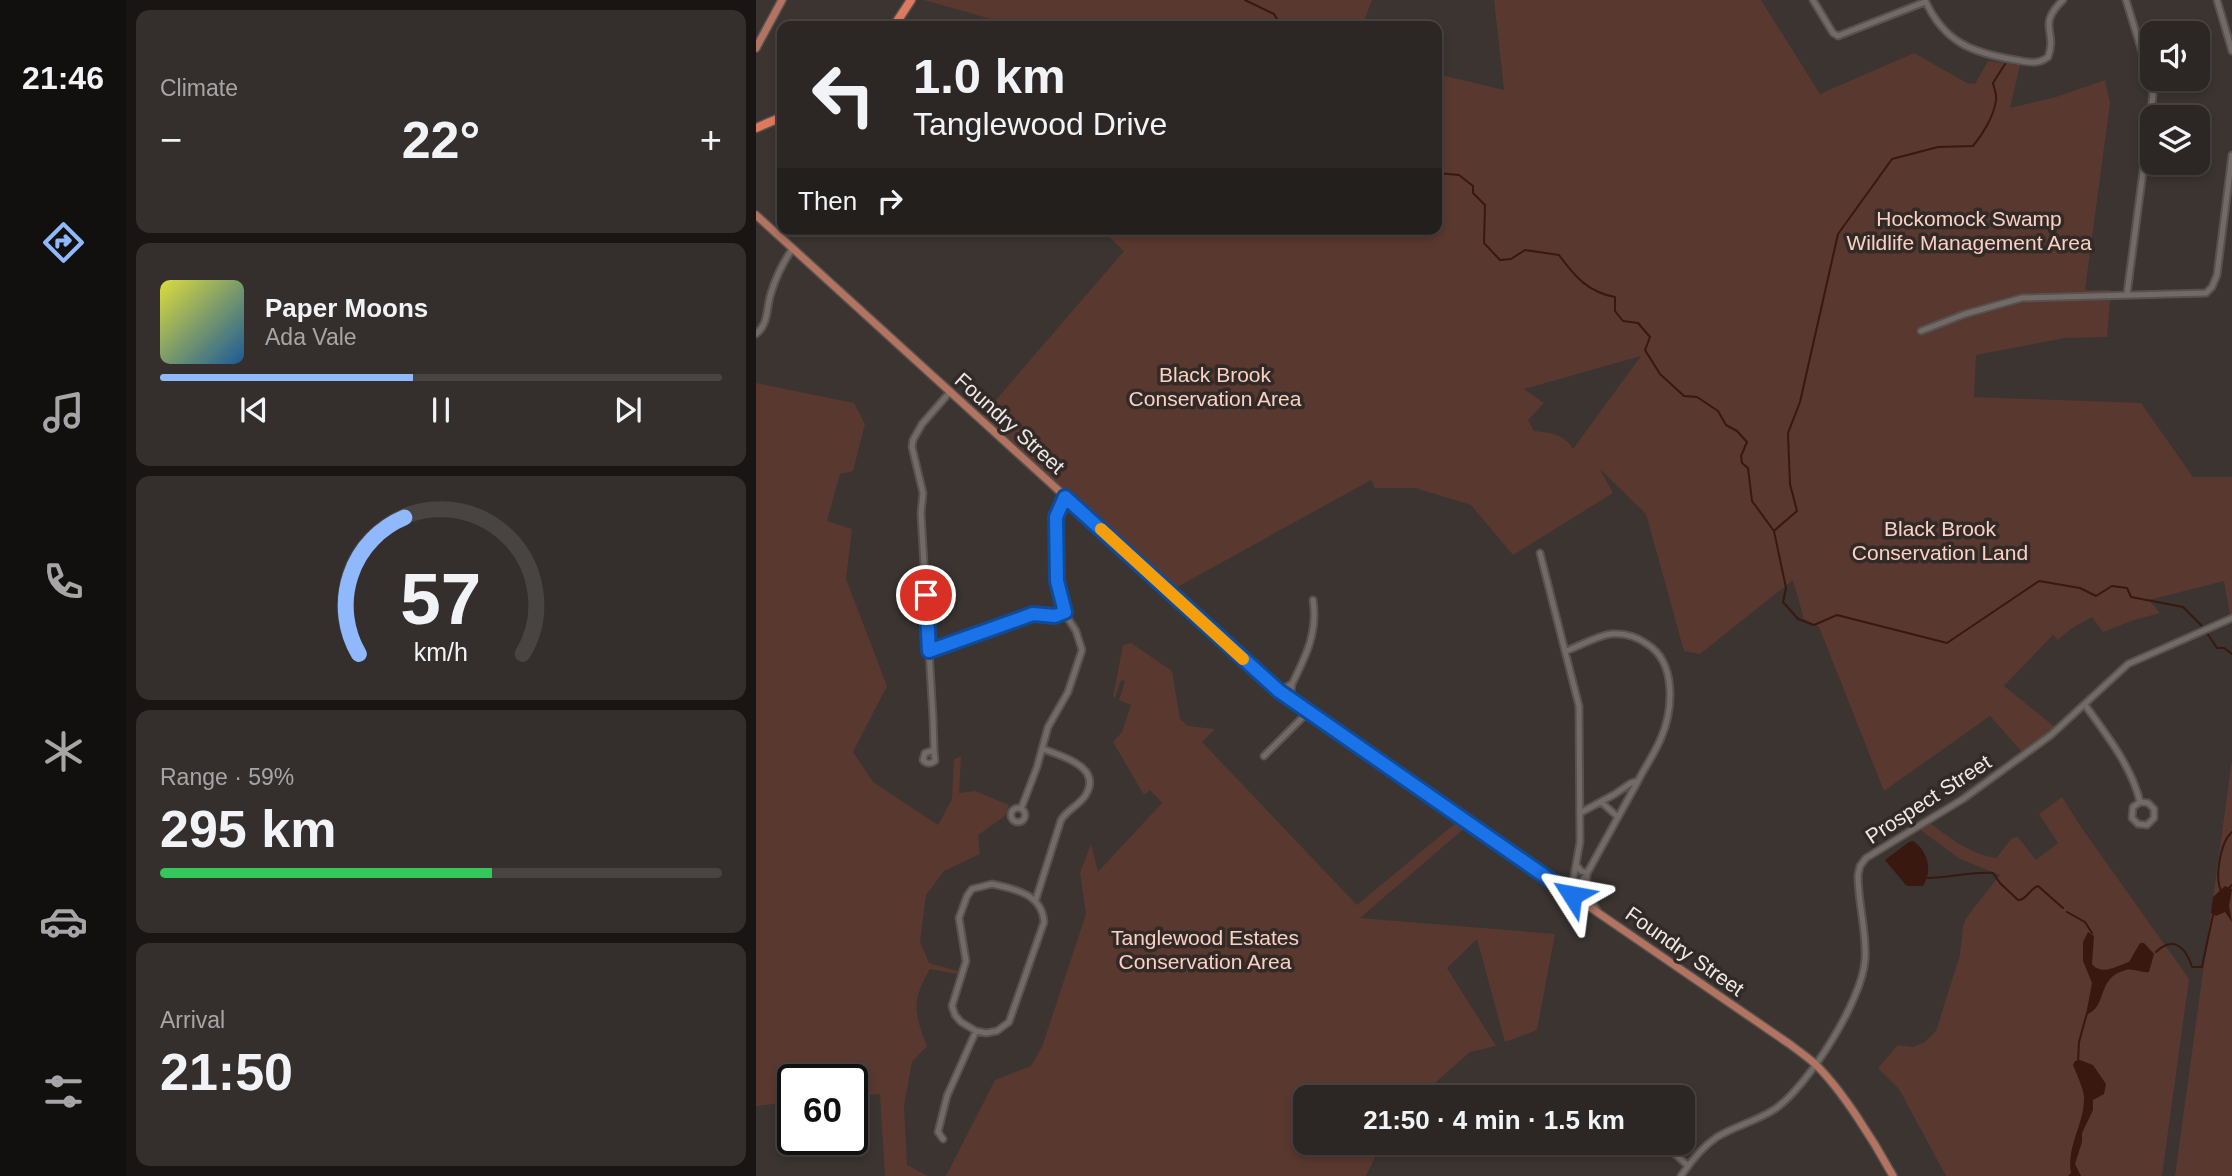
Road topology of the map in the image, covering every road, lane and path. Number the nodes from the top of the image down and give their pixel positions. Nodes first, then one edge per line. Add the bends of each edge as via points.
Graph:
1 (782, 0) edge
2 (911, 0) edge
3 (1812, 0) edge
4 (2063, 0) edge
5 (2126, 0) edge
6 (2217, 0) edge
7 (1925, 1) edge
8 (897, 21) edge
9 (756, 48) edge
10 (2232, 51) edge
11 (777, 119) edge
12 (756, 128) edge
13 (2232, 155) edge
14 (756, 215) edge
15 (777, 234) edge
16 (778, 235) edge
17 (793, 248) junction
18 (2127, 294) junction
19 (1921, 331) dead end
20 (756, 334) edge
21 (950, 392) junction
22 (1065, 497) junction
23 (1540, 553) dead end
24 (1313, 600) dead end
25 (1065, 612) junction
26 (2232, 618) edge
27 (929, 651) junction
28 (1566, 651) junction
29 (1292, 684) junction
30 (1279, 691) junction
31 (1290, 699) junction
32 (2085, 705) junction
33 (1308, 712) junction
34 (934, 750) dead end
35 (1043, 750) junction
36 (1264, 756) dead end
37 (1638, 781) junction
38 (1601, 802) junction
39 (2140, 802) junction
40 (1021, 808) dead end
41 (1580, 813) junction
42 (1618, 817) junction
43 (1577, 866) junction
44 (1587, 873) junction
45 (1572, 895) junction
46 (1036, 899) junction
47 (1600, 914) junction
48 (975, 1031) junction
49 (1815, 1065) junction
50 (943, 1139) dead end
51 (1676, 1155) edge
52 (1688, 1166) junction
53 (1681, 1176) edge
54 (1893, 1176) edge

1 - 9 main road
2 - 8 highway
3 - 7 street via 1838,36
4 - 7 street via 2048,19 2048,57 2033,62 1969,49 1945,31
5 - 18 street via 2153,95
6 - 10 street
11 - 12 highway
13 - 18 street via 2212,287 2199,294
14 - 15 main road, Foundry Street
16 - 17 main road, Foundry Street
17 - 20 street via 770,295 764,327
17 - 21 main road, Foundry Street
18 - 19 street via 2022,298
21 - 22 main road, Foundry Street
21 - 27 street via 922,424 912,447 923,493
22 - 25 street via 1056,517 1057,581
22 - 30 main road, Foundry Street
23 - 28 street
24 - 29 street via 1312,639
25 - 27 street via 1033,614
25 - 35 street via 1082,650 1069,692 1048,727
26 - 32 street, Prospect Street via 2128,664
27 - 34 street
28 - 37 street via 1617,634 1646,643 1662,660 1670,687 1666,719 1662,737
28 - 41 street via 1579,706
29 - 30 street
29 - 31 street
30 - 31 main road, Foundry Street
31 - 33 main road, Foundry Street
32 - 39 street via 2120,757
32 - 49 street, Prospect Street via 1963,799 1862,863 1858,879 1865,941 1862,977
33 - 36 street
33 - 45 main road, Foundry Street
35 - 40 street
35 - 46 street via 1080,764 1088,781 1083,799 1061,820
37 - 38 street
37 - 42 street
38 - 41 street
38 - 42 street
39 - 39 street via 2133,807 2132,816 2136,823 2147,825 2154,809
41 - 43 street
42 - 44 street
43 - 44 street
43 - 45 street
44 - 45 street
44 - 47 street via 1587,894
45 - 47 main road, Foundry Street
46 - 48 street via 1044,922 1009,1022 997,1031
46 - 48 street via 992,884 972,889 967,896 959,918 966,961 952,1006 961,1022
47 - 49 main road, Foundry Street
48 - 50 street via 947,1096 938,1132
49 - 52 street, Prospect Street via 1781,1105 1715,1138
49 - 54 main road, Foundry Street
51 - 52 street
52 - 53 street, Prospect Street

